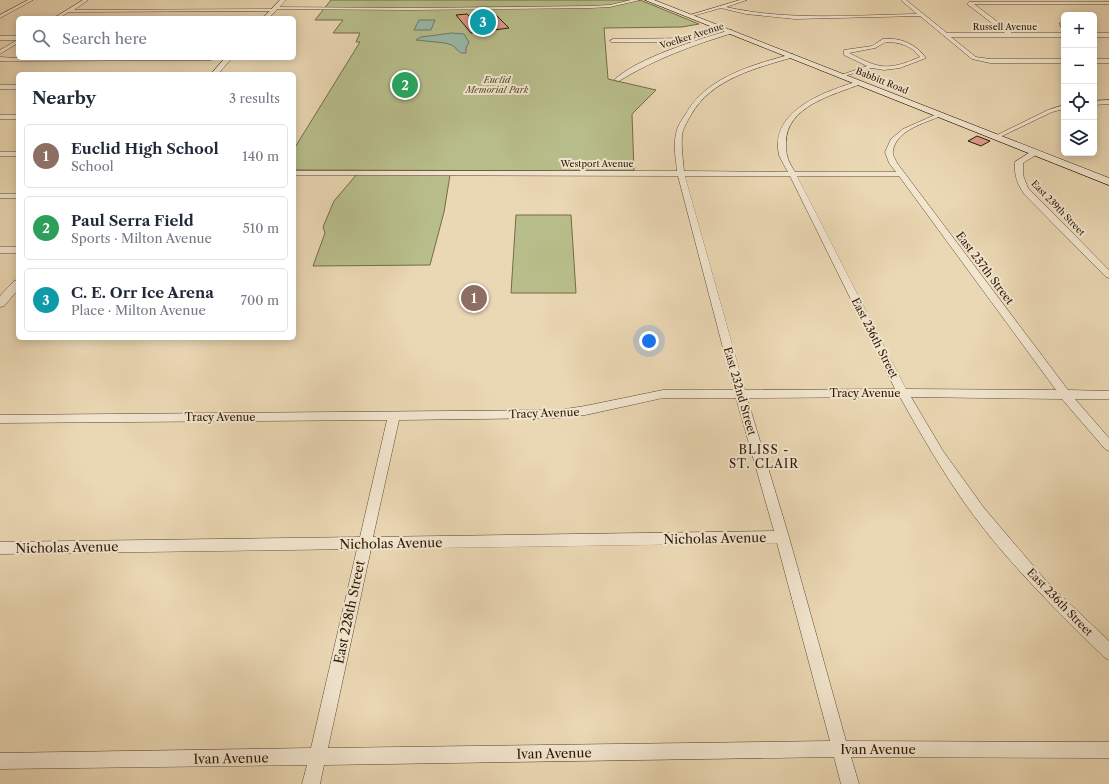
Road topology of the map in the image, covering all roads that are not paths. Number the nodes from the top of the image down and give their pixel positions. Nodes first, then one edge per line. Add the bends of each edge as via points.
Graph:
1 (31, 0) edge
2 (86, 0) edge
3 (283, 0) edge
4 (638, 0) edge
5 (648, 0) edge
6 (745, 0) edge
7 (903, 0) edge
8 (968, 1) edge
9 (1109, 3) edge
10 (721, 7) junction
11 (274, 9) junction
12 (68, 11) junction
13 (921, 15) junction
14 (59, 16) edge
15 (268, 16) edge
16 (690, 16) junction
17 (0, 17) edge
18 (731, 32) junction
19 (945, 35) junction
20 (1011, 35) junction
21 (1061, 35) edge
22 (1097, 35) edge
23 (1109, 35) edge
24 (0, 38) edge
25 (16, 38) edge
26 (709, 39) junction
27 (613, 40) dead end
28 (675, 40) junction
29 (16, 42) edge
30 (683, 47) junction
31 (0, 52) edge
32 (792, 56) junction
33 (0, 59) edge
34 (16, 59) edge
35 (227, 60) edge
36 (1061, 61) edge
37 (1097, 61) edge
38 (1109, 61) edge
39 (870, 67) junction
40 (216, 72) edge
41 (843, 76) junction
42 (617, 80) dead end
43 (859, 83) junction
44 (0, 87) edge
45 (16, 87) edge
46 (1109, 102) edge
47 (1097, 103) edge
48 (1061, 108) edge
49 (939, 115) junction
50 (0, 117) edge
51 (16, 117) edge
52 (996, 137) junction
53 (1035, 153) junction
54 (0, 154) edge
55 (16, 154) edge
56 (296, 173) edge
57 (681, 174) junction
58 (791, 174) junction
59 (900, 174) junction
60 (1109, 182) edge
61 (0, 196) edge
62 (16, 196) edge
63 (0, 250) edge
64 (16, 250) edge
65 (1109, 275) edge
66 (16, 285) edge
67 (0, 303) edge
68 (740, 393) junction
69 (903, 393) junction
70 (1065, 395) junction
71 (1109, 395) edge
72 (394, 416) junction
73 (0, 419) edge
74 (1109, 446) edge
75 (782, 537) junction
76 (364, 544) junction
77 (0, 548) edge
78 (1109, 652) edge
79 (841, 749) junction
80 (1109, 750) edge
81 (317, 756) junction
82 (0, 761) edge
83 (311, 784) edge
84 (850, 784) edge

1 - 17 street
2 - 12 street
3 - 11 street
4 - 11 street via 590,7
5 - 16 main road, Babbitt Road
6 - 10 street
7 - 13 street
8 - 9 street
8 - 20 street
10 - 13 street via 771,17
10 - 16 street
11 - 12 street
11 - 15 street
12 - 14 street
13 - 19 street
16 - 18 main road, Babbitt Road
18 - 26 street, Voelker Avenue
18 - 32 main road, Babbitt Road
19 - 20 street, Russell Avenue
19 - 36 street via 974,58 990,61
20 - 21 street, Russell Avenue
22 - 23 street
24 - 25 street
26 - 28 street
26 - 30 street, Voelker Avenue
27 - 28 street
28 - 30 street
29 - 31 street
30 - 42 street, Voelker Avenue via 650,60
32 - 41 main road, Babbitt Road
32 - 57 street, East 232nd Street via 740,73 717,85 696,102 680,133 678,154
33 - 34 street
35 - 40 street
37 - 38 street
39 - 39 street via 898,69 923,58 920,52 908,43 897,40 885,40 873,46 846,51 846,54
39 - 41 street
41 - 43 main road, Babbitt Road
43 - 49 main road, Babbitt Road
43 - 58 street, East 236th Street via 816,99 792,117 785,127 782,155
44 - 45 street
46 - 47 street
48 - 52 street
49 - 52 main road, Babbitt Road
49 - 59 street, East 237th Street via 905,130 893,140 889,152
50 - 51 street
52 - 53 main road, Babbitt Road
53 - 60 main road, Babbitt Road
53 - 65 street, East 239th Street via 1019,162 1017,172 1020,182
54 - 55 street
56 - 57 street, Westport Avenue
57 - 58 street, Westport Avenue
57 - 68 street, East 232nd Street
58 - 59 street, Westport Avenue
58 - 69 street, East 236th Street
59 - 70 street, East 237th Street
61 - 62 street
63 - 64 street
66 - 67 street
68 - 69 street, Tracy Avenue
68 - 72 street, Tracy Avenue via 663,394 582,412 558,414
68 - 75 street, East 232nd Street
69 - 70 street, Tracy Avenue
69 - 78 street, East 236th Street via 939,454 979,512 1042,587
70 - 71 street, Tracy Avenue
70 - 74 street, East 237th Street
72 - 73 street, Tracy Avenue
72 - 76 street, East 228th Street
75 - 76 street, Nicholas Avenue
75 - 79 street, East 232nd Street
76 - 77 street, Nicholas Avenue
76 - 81 street, East 228th Street
79 - 80 street, Ivan Avenue
79 - 81 street, Ivan Avenue
79 - 84 street, East 232nd Street
81 - 82 street, Ivan Avenue
81 - 83 street, East 228th Street

